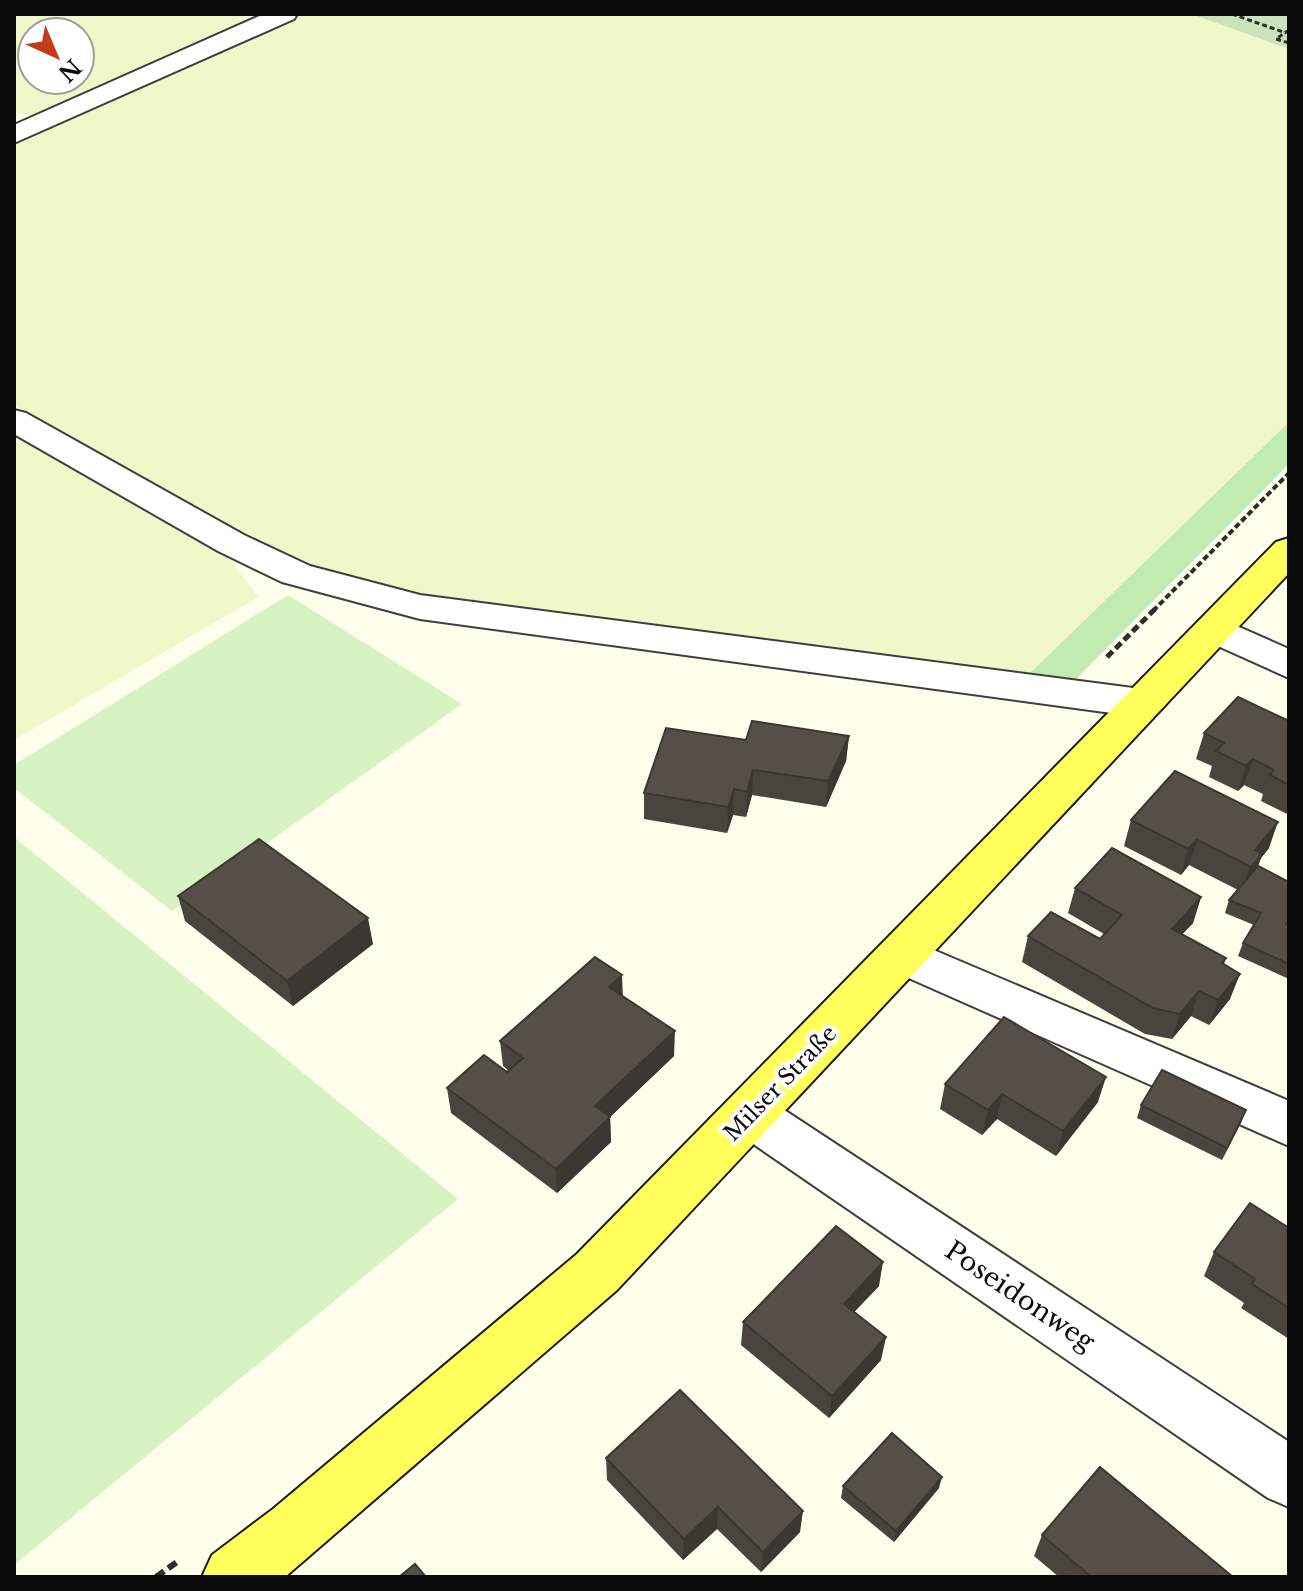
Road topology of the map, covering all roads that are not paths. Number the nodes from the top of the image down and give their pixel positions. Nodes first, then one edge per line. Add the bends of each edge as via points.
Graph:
1 (285, 14) edge
2 (14, 135) edge
3 (14, 420) edge
4 (1289, 550) edge
5 (1214, 629) junction
6 (1289, 665) edge
7 (1141, 703) junction
8 (903, 955) junction
9 (751, 1115) junction
10 (1289, 1124) edge
11 (1289, 1477) edge
12 (234, 1577) edge

1 - 2 street
3 - 7 street via 296,574 420,607
4 - 5 main road, Milser Straße
5 - 6 street
5 - 7 main road, Milser Straße
7 - 8 main road, Milser Straße
8 - 9 main road, Milser Straße
8 - 10 street
9 - 11 street, Poseidonweg
9 - 12 main road, Milser Straße via 597,1272 295,1531

